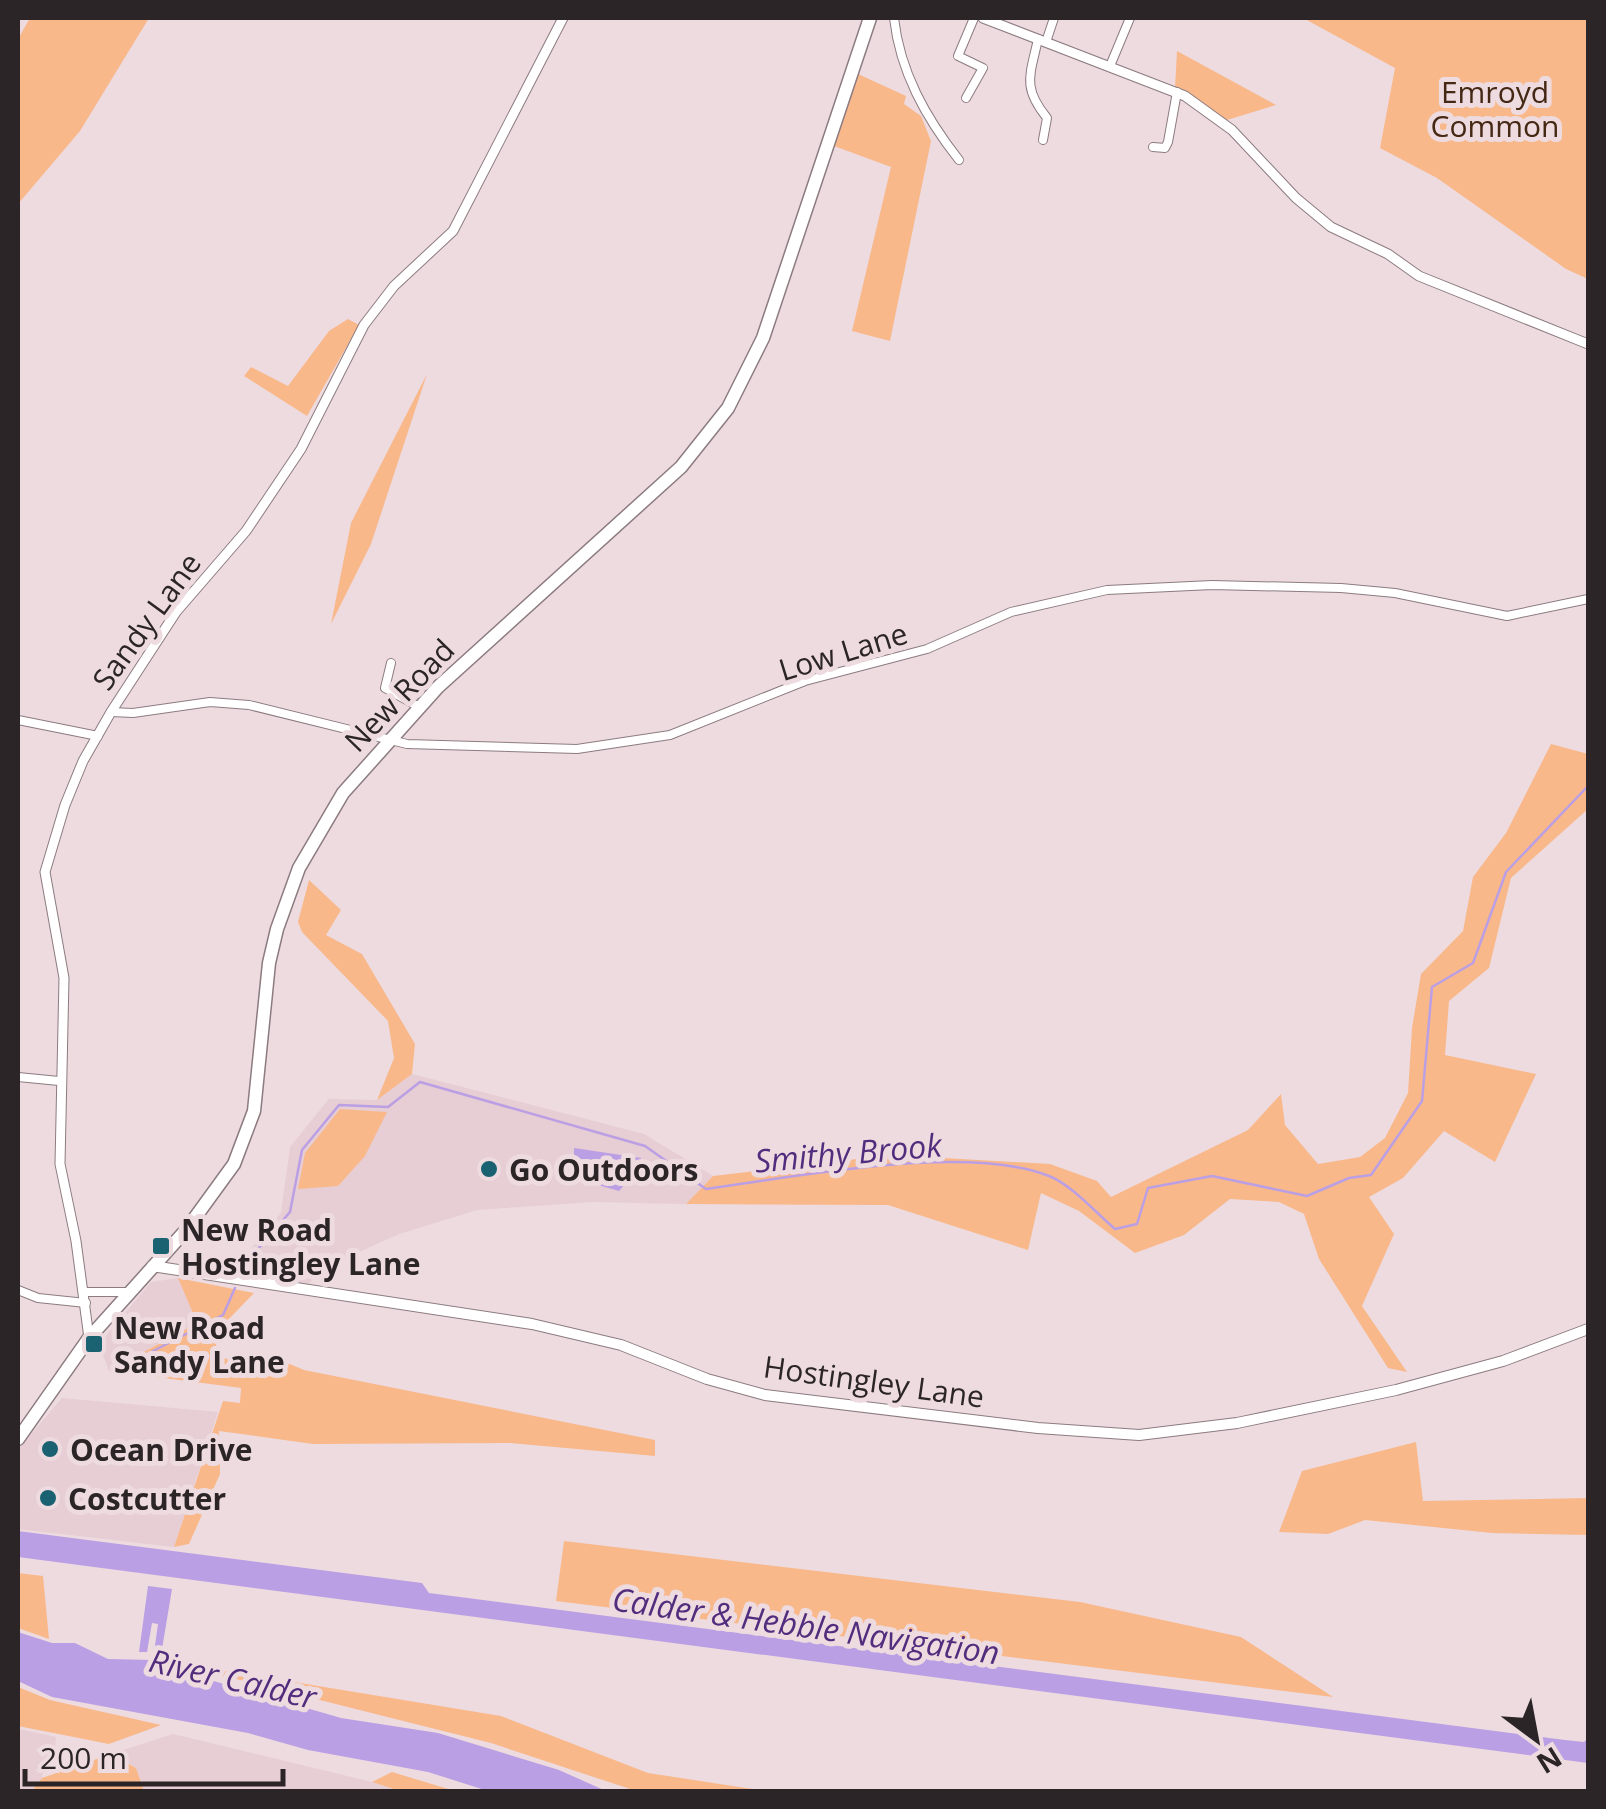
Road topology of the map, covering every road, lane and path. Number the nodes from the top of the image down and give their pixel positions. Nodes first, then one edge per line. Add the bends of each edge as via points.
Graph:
1 (563, 18) edge
2 (870, 18) edge
3 (894, 18) edge
4 (974, 18) edge
5 (983, 18) edge
6 (1054, 18) edge
7 (1130, 18) edge
8 (1042, 40) junction
9 (1110, 66) junction
10 (1177, 92) junction
11 (966, 98) dead end
12 (1043, 140) dead end
13 (1153, 147) dead end
14 (958, 160) dead end
15 (1588, 344) edge
16 (1588, 600) edge
17 (391, 663) dead end
18 (419, 707) junction
19 (111, 712) junction
20 (18, 720) edge
21 (98, 736) junction
22 (388, 740) junction
23 (18, 1077) edge
24 (59, 1081) junction
25 (152, 1266) junction
26 (18, 1290) edge
27 (129, 1292) junction
28 (85, 1298) junction
29 (1588, 1329) edge
30 (89, 1338) junction
31 (18, 1439) edge

1 - 19 street, Sandy Lane via 453,231 394,286 364,325 301,448 246,531 176,612
2 - 18 highway, New Road via 763,338 728,408 681,467
3 - 14 street via 904,65 928,120
4 - 11 street via 958,56 984,68
5 - 8 street
6 - 8 street
7 - 9 street
8 - 9 street
8 - 12 street via 1028,86 1046,118
9 - 10 street
10 - 13 street via 1168,142
10 - 15 street via 1232,130 1332,227 1420,276
16 - 22 street, Low Lane via 1507,616 1341,588 1212,584 1107,590 1011,612 927,649 805,681 709,721 624,745 434,746
17 - 18 street via 385,688
18 - 22 highway, New Road
19 - 21 street, Sandy Lane
19 - 22 street, Low Lane via 249,705
20 - 21 street
21 - 24 street, Sandy Lane via 65,804 46,872 64,978
22 - 25 highway, New Road via 322,823 289,893 269,963 254,1111 240,1151 220,1189
23 - 24 street
24 - 28 street, Sandy Lane via 60,1164
25 - 27 highway, New Road
25 - 29 main road, Hostingley Lane via 532,1324 621,1345 765,1395 1139,1435 1237,1424 1396,1390
26 - 28 street via 38,1298
27 - 28 street
27 - 30 highway, New Road
28 - 30 street, Sandy Lane
30 - 31 highway, New Road

